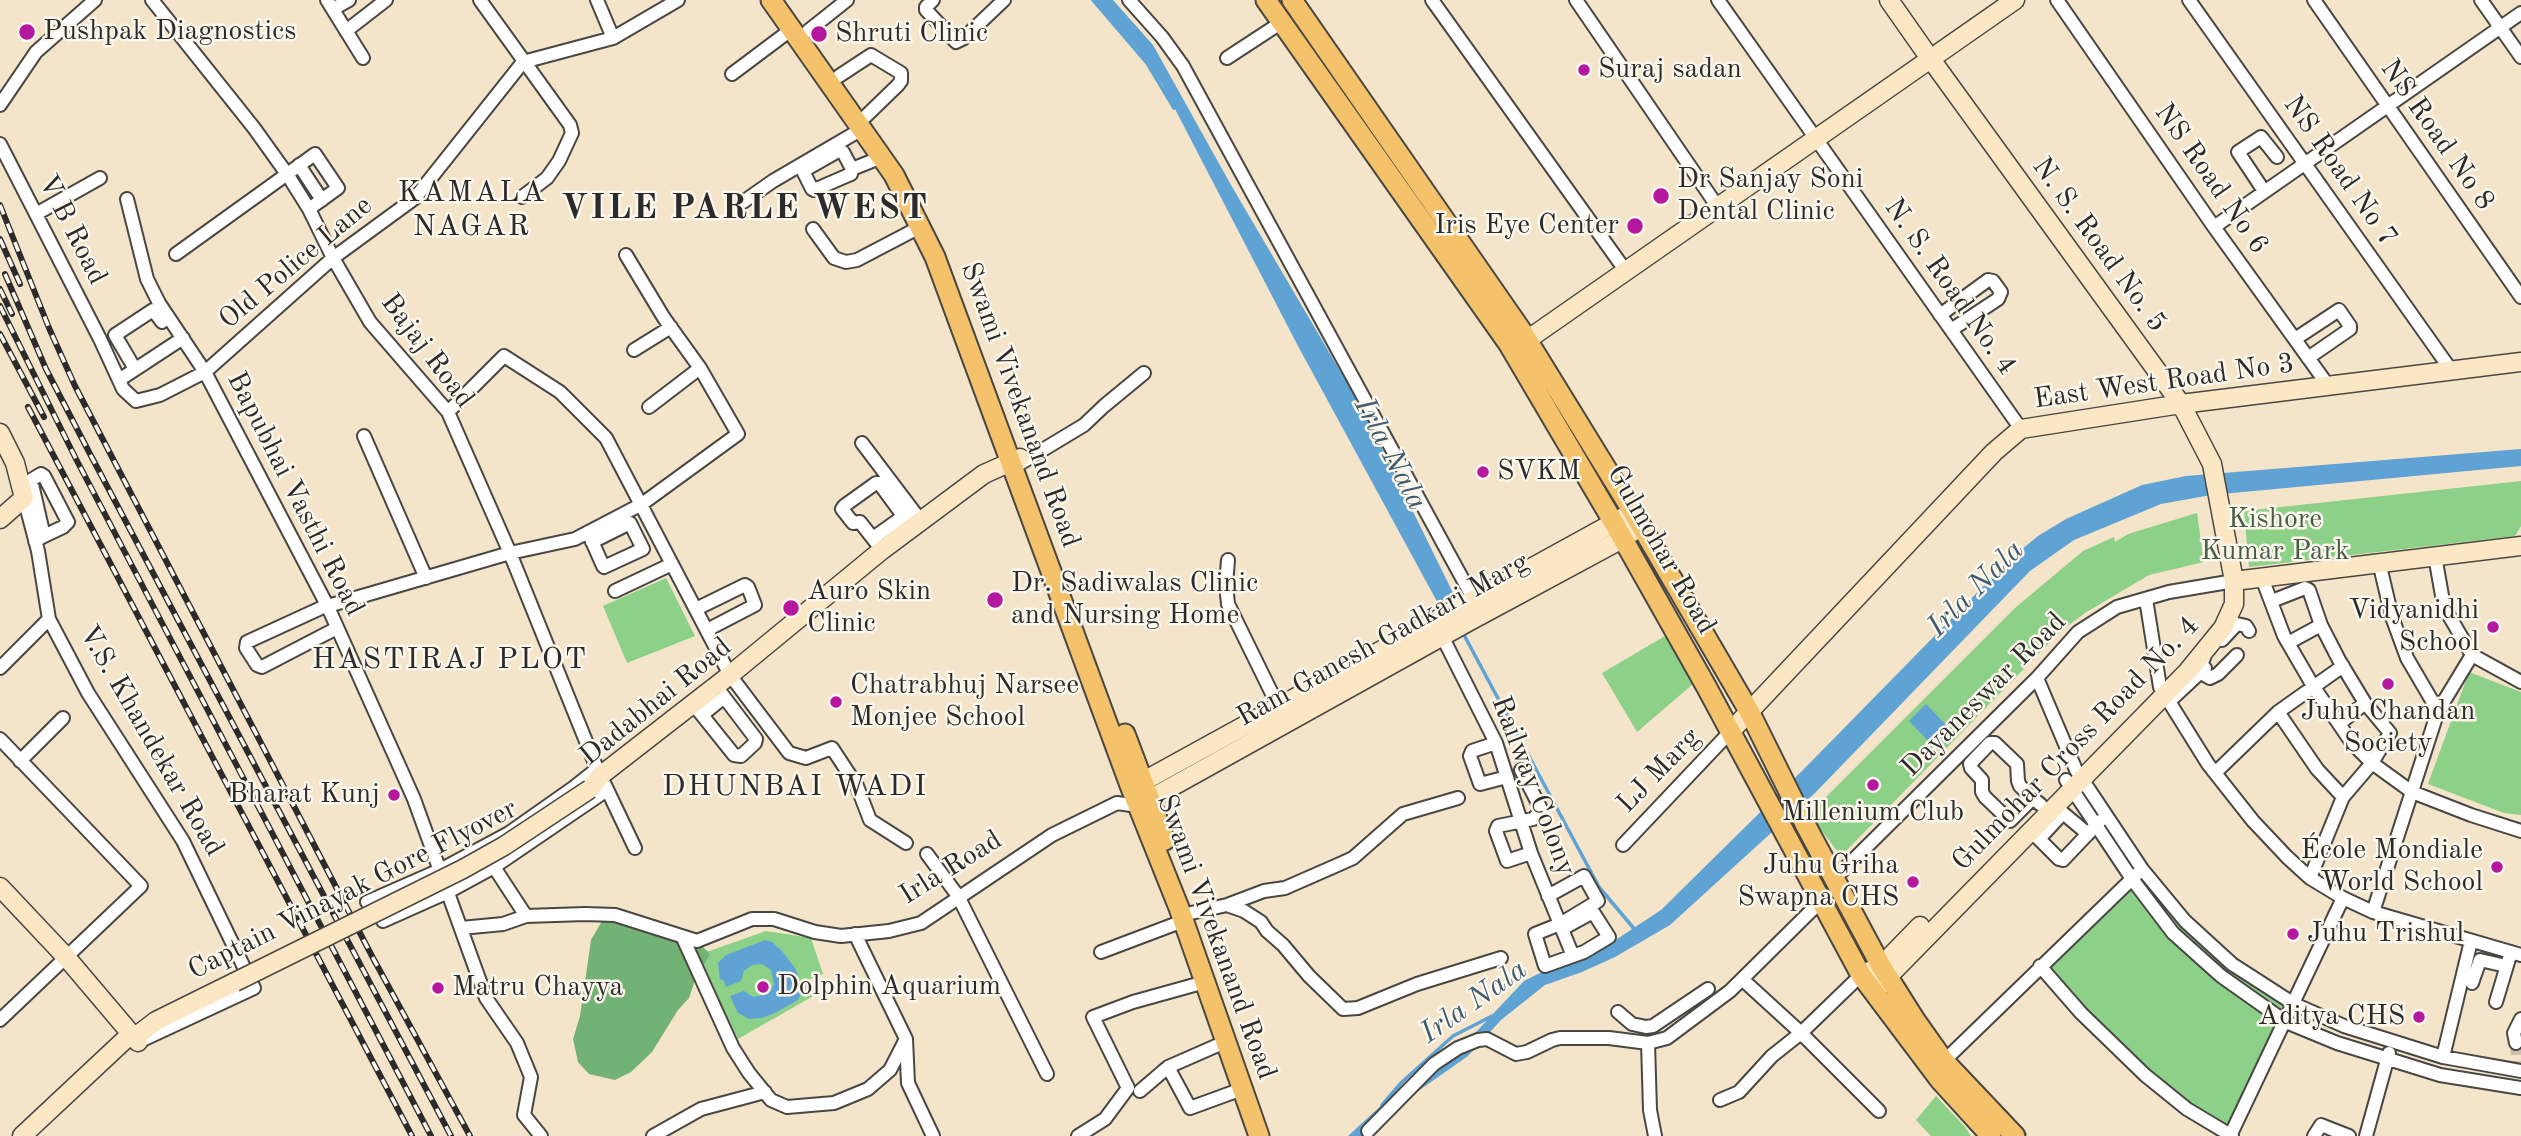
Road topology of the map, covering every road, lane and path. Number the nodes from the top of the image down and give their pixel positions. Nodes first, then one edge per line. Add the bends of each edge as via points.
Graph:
1 (95, 0) edge
2 (152, 0) edge
3 (349, 0) edge
4 (386, 0) edge
5 (480, 0) edge
6 (597, 0) edge
7 (678, 0) edge
8 (771, 0) edge
9 (786, 0) edge
10 (933, 0) edge
11 (1004, 0) edge
12 (1129, 0) edge
13 (1266, 0) edge
14 (1292, 0) edge
15 (1432, 0) edge
16 (1576, 0) edge
17 (1717, 0) edge
18 (1889, 0) edge
19 (1994, 0) edge
20 (2015, 0) edge
21 (2057, 0) edge
22 (2189, 0) edge
23 (2314, 0) edge
24 (2481, 0) edge
25 (846, 5) edge
26 (332, 6) edge
27 (2521, 13) edge
28 (1282, 22) junction
29 (2500, 27) junction
30 (348, 30) junction
31 (804, 32) junction
32 (613, 38) junction
33 (1927, 54) junction
34 (2521, 57) edge
35 (363, 58) dead end
36 (1227, 58) dead end
37 (523, 62) junction
38 (732, 74) dead end
39 (839, 76) junction
40 (0, 105) edge
41 (2387, 106) junction
42 (864, 123) junction
43 (1813, 135) junction
44 (2289, 142) junction
45 (0, 144) edge
46 (882, 157) junction
47 (2304, 164) junction
48 (299, 165) junction
49 (852, 169) dead end
50 (287, 174) junction
51 (100, 178) dead end
52 (2264, 191) junction
53 (522, 197) dead end
54 (127, 199) dead end
55 (321, 200) junction
56 (1713, 200) junction
57 (743, 202) dead end
58 (309, 209) junction
59 (36, 214) junction
60 (920, 227) junction
61 (2214, 227) junction
62 (813, 229) dead end
63 (176, 254) dead end
64 (626, 255) dead end
65 (333, 258) junction
66 (1620, 263) junction
67 (2521, 297) edge
68 (1940, 315) junction
69 (671, 327) junction
70 (1951, 330) junction
71 (2308, 330) junction
72 (1519, 338) junction
73 (2295, 339) junction
74 (180, 340) junction
75 (2321, 349) junction
76 (635, 350) dead end
77 (2308, 358) junction
78 (2521, 362) edge
79 (700, 368) junction
80 (135, 369) junction
81 (2451, 370) junction
82 (205, 372) junction
83 (1144, 373) dead end
84 (119, 380) junction
85 (2327, 384) junction
86 (2181, 404) junction
87 (649, 408) dead end
88 (448, 412) junction
89 (2021, 429) junction
90 (0, 433) edge
91 (365, 436) dead end
92 (862, 443) dead end
93 (6, 457) edge
94 (1019, 461) junction
95 (886, 482) junction
96 (26, 488) junction
97 (642, 504) junction
98 (0, 519) edge
99 (1637, 519) junction
100 (912, 522) junction
101 (609, 527) junction
102 (654, 528) junction
103 (1618, 531) junction
104 (590, 537) junction
105 (638, 537) junction
106 (39, 538) junction
107 (878, 544) junction
108 (2521, 546) edge
109 (664, 547) junction
110 (510, 553) junction
111 (647, 555) junction
112 (2435, 556) junction
113 (1228, 561) dead end
114 (2379, 562) junction
115 (673, 564) junction
116 (656, 572) junction
117 (608, 573) dead end
118 (426, 578) junction
119 (2263, 578) junction
120 (2234, 581) junction
121 (615, 591) dead end
122 (2146, 598) junction
123 (2277, 599) dead end
124 (1474, 600) junction
125 (328, 607) junction
126 (308, 614) junction
127 (49, 619) junction
128 (1452, 623) junction
129 (2236, 623) junction
130 (2322, 626) junction
131 (337, 628) junction
132 (320, 636) junction
133 (2289, 649) junction
134 (2237, 655) dead end
135 (2472, 655) junction
136 (2343, 666) junction
137 (0, 668) edge
138 (2203, 670) junction
139 (732, 678) junction
140 (2037, 678) junction
141 (2521, 682) edge
142 (2313, 686) junction
143 (722, 694) junction
144 (2165, 695) junction
145 (2365, 703) junction
146 (1279, 708) junction
147 (2438, 710) junction
148 (1749, 711) junction
149 (700, 712) junction
150 (2278, 712) junction
151 (63, 718) dead end
152 (2339, 724) junction
153 (1731, 731) junction
154 (0, 739) edge
155 (1496, 743) junction
156 (20, 761) junction
157 (2372, 763) junction
158 (1521, 770) dead end
159 (2215, 773) junction
160 (1507, 777) junction
161 (2074, 779) junction
162 (600, 782) junction
163 (2412, 792) junction
164 (1141, 793) junction
165 (1458, 797) dead end
166 (2343, 797) junction
167 (2037, 802) junction
168 (2106, 815) junction
169 (1520, 820) junction
170 (2092, 830) junction
171 (2521, 831) edge
172 (2035, 835) junction
173 (906, 843) dead end
174 (1623, 845) dead end
175 (635, 848) dead end
176 (1531, 853) junction
177 (927, 854) dead end
178 (494, 867) junction
179 (2142, 869) junction
180 (440, 870) junction
181 (1835, 878) junction
182 (2311, 878) junction
183 (2132, 879) junction
184 (0, 887) edge
185 (447, 892) junction
186 (958, 896) junction
187 (1548, 896) junction
188 (2343, 898) junction
189 (1822, 900) junction
190 (367, 902) dead end
191 (1227, 905) junction
192 (2373, 912) junction
193 (526, 916) junction
194 (1187, 917) junction
195 (383, 921) dead end
196 (1561, 927) junction
197 (461, 928) junction
198 (855, 934) junction
199 (682, 936) junction
200 (2471, 941) junction
201 (1101, 952) dead end
202 (2516, 954) edge
203 (1573, 956) junction
204 (66, 957) junction
205 (1502, 958) dead end
206 (2040, 966) junction
207 (2506, 966) junction
208 (1884, 971) junction
209 (1861, 975) junction
210 (1742, 979) junction
211 (1205, 982) junction
212 (2471, 983) dead end
213 (1708, 989) dead end
214 (1874, 991) junction
215 (2496, 1002) dead end
216 (2294, 1004) junction
217 (1618, 1012) dead end
218 (0, 1020) edge
219 (2521, 1020) edge
220 (2286, 1022) junction
221 (1657, 1024) junction
222 (1801, 1033) junction
223 (138, 1035) junction
224 (1667, 1038) junction
225 (906, 1039) junction
226 (1226, 1042) junction
227 (2518, 1042) edge
228 (1648, 1043) junction
229 (2392, 1043) junction
230 (2443, 1057) junction
231 (2387, 1059) junction
232 (1168, 1067) junction
233 (2518, 1068) edge
234 (1942, 1070) junction
235 (1047, 1074) dead end
236 (2521, 1088) edge
237 (1242, 1089) junction
238 (765, 1091) junction
239 (1140, 1091) dead end
240 (1720, 1100) dead end
241 (1879, 1111) dead end
242 (1368, 1131) dead end
243 (22, 1136) edge
244 (38, 1136) edge
245 (541, 1136) edge
246 (653, 1136) edge
247 (933, 1136) edge
248 (1079, 1136) edge
249 (1259, 1136) edge
250 (1269, 1136) edge
251 (1655, 1136) edge
252 (1991, 1136) edge
253 (2014, 1136) edge
254 (2231, 1136) edge
255 (2314, 1136) edge
256 (2349, 1136) edge
257 (2366, 1136) edge

1 - 40 street via 36,52
2 - 50 street, Bajaj Road
3 - 26 street
4 - 30 street
5 - 37 street
6 - 32 street
7 - 32 street
8 - 31 main road, Swami Vivekanand Road
9 - 31 main road, Swami Vivekanand Road
10 - 11 street via 926,10 956,42
12 - 124 street via 1182,66
13 - 28 main road, Gulmohar Road
14 - 72 main road, Gulmohar Road
15 - 66 street
16 - 56 street
17 - 43 street
18 - 33 street, N. S. Road No. 5
19 - 33 street
20 - 33 street
21 - 61 street, NS Road No 6
22 - 44 street, NS Road No 7
23 - 41 street, NS Road No 8
24 - 29 street
25 - 31 street
26 - 30 street
27 - 29 street
28 - 36 street
28 - 72 main road, Gulmohar Road
29 - 34 street
29 - 41 street
30 - 35 street
31 - 38 street
31 - 39 main road, Swami Vivekanand Road
31 - 42 main road, Swami Vivekanand Road
32 - 37 street
33 - 43 street
33 - 86 street, N. S. Road No. 5
37 - 53 street via 572,133 547,178
37 - 65 street, Old Police Lane via 415,198
39 - 42 main road, Swami Vivekanand Road
39 - 42 street via 871,55 901,73 901,81
41 - 47 street
41 - 67 street, NS Road No 8
42 - 46 main road, Swami Vivekanand Road
42 - 57 street
42 - 94 main road, Swami Vivekanand Road via 927,214 943,248
43 - 56 street
43 - 68 street, N. S. Road No. 4
43 - 72 street
44 - 47 street, NS Road No 7
44 - 52 street via 2275,155 2261,136 2238,152
45 - 59 street, V B Road
46 - 49 street
46 - 60 main road, Swami Vivekanand Road
47 - 52 street
47 - 81 street, NS Road No 7
48 - 50 street
48 - 55 street
48 - 55 street via 318,156 338,188
50 - 58 street, Bajaj Road
50 - 63 street
51 - 59 street
52 - 61 street
54 - 74 street via 147,279
55 - 58 street
56 - 66 street
58 - 65 street, Bajaj Road
59 - 84 street, V B Road
60 - 62 street via 846,262 834,258
60 - 94 main road, Swami Vivekanand Road
61 - 73 street, NS Road No 6
64 - 69 street
65 - 82 street, Old Police Lane
65 - 88 street, Bajaj Road via 370,322
66 - 72 street
68 - 70 street, N. S. Road No. 4
68 - 70 street via 1988,280 1993,281 2001,292 1998,299
69 - 76 street
69 - 79 street
70 - 89 street, N. S. Road No. 4
71 - 73 street
71 - 75 street
71 - 75 street via 2339,310 2351,328
72 - 99 main road, Gulmohar Road
72 - 103 main road, Gulmohar Road
73 - 77 street, NS Road No 6
74 - 80 street
74 - 80 street via 155,311 150,312 115,337
74 - 82 street
75 - 77 street
77 - 85 street, NS Road No 6
78 - 81 street, East West Road No 3
79 - 87 street
79 - 97 street via 738,434
80 - 84 street
81 - 85 street, East West Road No 3
82 - 84 street, Old Police Lane via 160,395 136,401
82 - 125 street, Bapubhai Vasthi Road
83 - 94 street via 1084,425
85 - 86 street, East West Road No 3
86 - 89 street, East West Road No 3
86 - 120 street, N. S. Road No. 5 via 2212,464
88 - 97 street via 504,356 561,392 607,438
88 - 110 street, Bajaj Road
89 - 148 street, East West Road No 3
90 - 93 street, V.S. Khandekar Road
91 - 118 street
92 - 95 street
93 - 96 street, V.S. Khandekar Road
94 - 100 street, Dadabhai Road via 984,474
94 - 139 street, Dadabhai Road via 987,478
94 - 164 main road, Swami Vivekanand Road
95 - 100 street
95 - 100 street
95 - 107 street via 876,483 842,508
96 - 98 street
96 - 106 street, V.S. Khandekar Road
96 - 106 street
96 - 106 street via 43,474 68,520 67,525
97 - 101 street
97 - 102 street
99 - 103 street
99 - 148 main road, Gulmohar Road
100 - 107 street, Dadabhai Road
101 - 104 street
101 - 105 street via 630,523
102 - 105 street
102 - 109 street
103 - 124 street, Ram Ganesh Gadkari Marg
103 - 128 street, Ram Ganesh Gadkari Marg
103 - 153 main road, Gulmohar Road
104 - 105 street via 606,567 643,549
104 - 110 street
106 - 127 street, V.S. Khandekar Road
107 - 139 street, Dadabhai Road
108 - 112 street
109 - 111 street
109 - 115 street
110 - 118 street
110 - 162 street, Bajaj Road
111 - 116 street
111 - 117 street
112 - 114 street
112 - 135 street via 2444,607
113 - 146 street via 1228,604
114 - 119 street
114 - 147 street via 2407,658
115 - 116 street
115 - 139 street
116 - 121 street
118 - 125 street
119 - 120 street
119 - 133 street
120 - 122 street, Dayaneswar Road
120 - 129 street, Gulmohar Cross Road No. 4
120 - 144 street, Gulmohar Cross Road No. 4 via 2216,622
122 - 140 street, Dayaneswar Road via 2117,607 2078,632
122 - 144 street
123 - 130 street via 2308,588
124 - 128 street, Ram Ganesh Gadkari Marg
125 - 126 street
125 - 131 street, Bapubhai Vasthi Road
126 - 132 street
126 - 132 street via 247,642 246,648 262,667
127 - 137 street
127 - 223 street, V.S. Khandekar Road via 88,693 183,841 254,988
128 - 146 street, Ram Ganesh Gadkari Marg
128 - 155 street, Railway Colony
128 - 164 street, Ram Ganesh Gadkari Marg
129 - 138 street via 2200,662
129 - 144 street, Gulmohar Cross Road No. 4 via 2217,637
130 - 133 street
130 - 136 street
131 - 132 street
131 - 180 street, Bapubhai Vasthi Road via 414,799
133 - 142 street
134 - 138 street via 2215,676 2207,677
135 - 141 street
135 - 147 street
136 - 142 street
136 - 145 street
138 - 144 street
139 - 143 street, Dadabhai Road
139 - 162 street, Dadabhai Road
139 - 173 street via 789,753 806,758 832,748 857,786 870,820
140 - 161 street
140 - 181 street, Dayaneswar Road
142 - 150 street
142 - 152 street
143 - 149 street, Dadabhai Road
143 - 149 street via 756,738 741,756 734,755
144 - 159 street
144 - 161 street, Gulmohar Cross Road No. 4
145 - 152 street
145 - 157 street via 2390,734
146 - 164 street, Ram Ganesh Gadkari Marg
147 - 163 street
148 - 153 street, East West Road No 3
148 - 181 main road, Gulmohar Road
149 - 162 street, Dadabhai Road
150 - 159 street via 2245,736
150 - 166 street via 2317,769
151 - 156 street
152 - 157 street
153 - 174 street, LJ Marg
153 - 189 main road, Gulmohar Road
154 - 156 street
155 - 160 street, Railway Colony
155 - 160 street via 1472,751 1470,756 1480,784
156 - 204 street via 141,886
157 - 163 street
157 - 166 street
158 - 169 street via 1541,810 1533,818
159 - 182 street via 2253,821
160 - 169 street, Railway Colony
161 - 167 street, Gulmohar Cross Road No. 4
161 - 168 street
161 - 170 street
161 - 172 street, Gulmohar Cross Road No. 4
162 - 175 street, Bajaj Road
162 - 178 street
162 - 180 street via 573,788 509,833
162 - 223 street, Captain Vinayak Gore Flyover, bridge via 463,869 156,1021
163 - 171 street
163 - 192 street
164 - 186 street, Irla Road via 1052,835
164 - 194 main road, Swami Vivekanand Road
165 - 191 street via 1403,814 1353,858 1285,888
166 - 182 street
167 - 167 street via 2018,783 2017,764 1995,743 1970,764 1982,780 1985,797 2009,820
167 - 208 street, Gulmohar Cross Road No. 4
168 - 170 street
168 - 179 street
169 - 176 street, Railway Colony
169 - 176 street via 1496,831 1507,861
170 - 172 street via 2063,813
170 - 172 street via 2061,860
170 - 183 street
172 - 208 street, Gulmohar Cross Road No. 4
176 - 187 street, Railway Colony
177 - 186 street
178 - 185 street
178 - 193 street
179 - 183 street
179 - 216 street via 2185,921 2232,964
180 - 185 street
180 - 190 street
181 - 208 main road, Gulmohar Road
182 - 188 street
183 - 206 street
183 - 220 street via 2173,933 2221,976
184 - 204 street
185 - 195 street
185 - 197 street
186 - 198 street, Irla Road via 920,923 889,932
186 - 235 street
187 - 196 street, Railway Colony
187 - 196 street via 1584,876 1598,899
188 - 192 street
188 - 216 street
189 - 209 main road, Gulmohar Road
189 - 210 street
191 - 194 street
191 - 205 street via 1261,922 1343,1009 1358,1009 1417,984
192 - 200 street
193 - 197 street, Irla Road via 503,924
193 - 199 street, Irla Road via 615,915
194 - 201 street
194 - 211 main road, Swami Vivekanand Road
194 - 250 main road, Swami Vivekanand Road
196 - 203 street, Railway Colony
196 - 203 street via 1535,934 1544,964
196 - 203 street via 1592,912 1608,934 1609,939
197 - 245 street via 486,998 517,1043 531,1077 524,1115
198 - 199 street, Irla Road via 841,936 774,919 752,919 697,941
198 - 225 street
199 - 238 street via 733,1048
200 - 202 street
200 - 230 street
202 - 207 street
204 - 218 street
204 - 223 street
206 - 234 street
206 - 254 street via 2145,1074 2187,1109
207 - 212 street via 2480,960
207 - 215 street
208 - 209 street, Gulmohar Cross Road No. 4
208 - 214 street, Gulmohar Cross Road No. 4
208 - 234 main road, Gulmohar Road
209 - 214 main road, Gulmohar Road
209 - 222 street
210 - 222 street
210 - 224 street
211 - 226 main road, Swami Vivekanand Road
211 - 248 street via 1093,1017 1128,1088 1105,1119
213 - 221 street
214 - 234 main road, Gulmohar Road
216 - 220 street
216 - 229 street
217 - 221 street via 1632,1024
219 - 227 street via 2514,1033
220 - 231 street
220 - 254 street
221 - 224 street
222 - 240 street via 1739,1092
222 - 241 street
223 - 243 street
223 - 244 street
224 - 228 street
225 - 238 street via 890,1070 868,1089 834,1103 787,1107 771,1100
225 - 247 street via 908,1083
226 - 232 street
226 - 237 main road, Swami Vivekanand Road
228 - 242 street via 1560,1038 1516,1054 1487,1039 1478,1040 1434,1064
228 - 251 street
229 - 230 street
229 - 231 street
230 - 233 street
231 - 236 street via 2440,1075
231 - 257 street
232 - 237 street via 1190,1108
232 - 239 street
234 - 252 main road, Gulmohar Road
234 - 253 main road, Gulmohar Road
237 - 249 main road, Swami Vivekanand Road
238 - 246 street via 701,1109
255 - 256 street via 2321,1125

